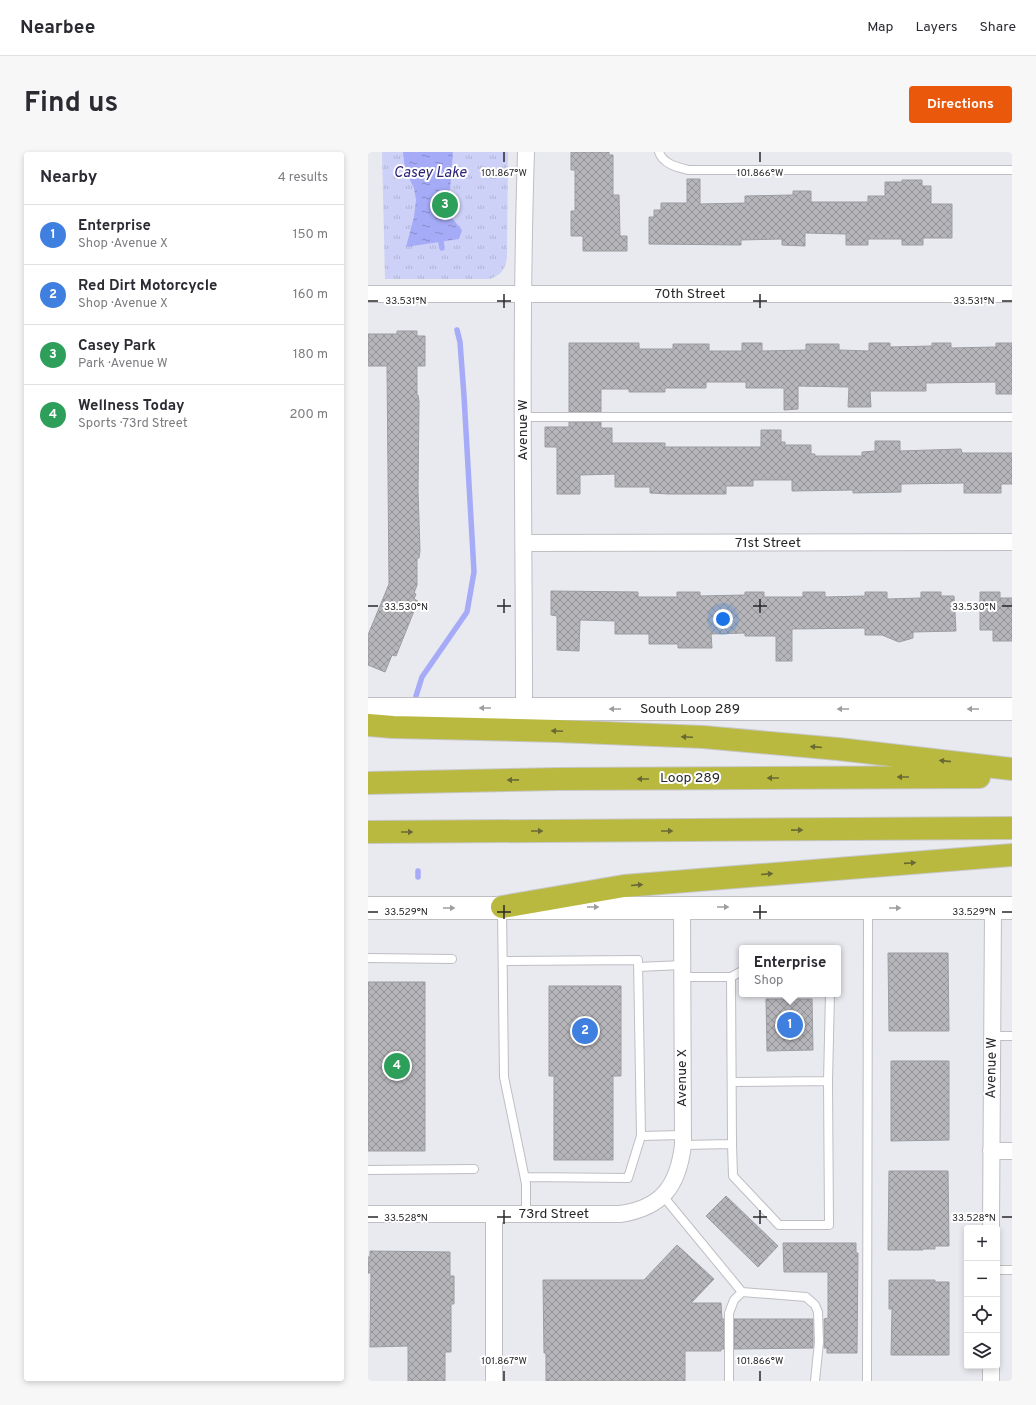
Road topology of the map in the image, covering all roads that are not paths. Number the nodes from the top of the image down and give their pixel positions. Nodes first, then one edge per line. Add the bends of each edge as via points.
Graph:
1 (526, 152) edge
2 (659, 152) edge
3 (1012, 170) edge
4 (368, 294) edge
5 (1012, 294) edge
6 (523, 295) junction
7 (523, 417) junction
8 (1012, 417) edge
9 (1012, 542) edge
10 (524, 543) junction
11 (524, 708) junction
12 (368, 709) edge
13 (1012, 709) edge
14 (368, 725) edge
15 (1012, 769) edge
16 (1012, 777) edge
17 (368, 783) edge
18 (1012, 828) edge
19 (368, 832) edge
20 (1012, 855) edge
21 (502, 907) junction
22 (682, 907) junction
23 (368, 908) edge
24 (868, 908) junction
25 (1003, 908) edge
26 (368, 958) edge
27 (452, 959) dead end
28 (503, 961) junction
29 (638, 967) junction
30 (682, 971) junction
31 (739, 973) edge
32 (731, 977) junction
33 (830, 997) edge
34 (992, 1036) junction
35 (1012, 1036) edge
36 (828, 1081) junction
37 (732, 1082) junction
38 (641, 1136) junction
39 (682, 1140) junction
40 (732, 1144) junction
41 (991, 1152) junction
42 (1012, 1152) edge
43 (474, 1169) dead end
44 (368, 1170) edge
45 (525, 1177) junction
46 (663, 1196) junction
47 (368, 1214) edge
48 (494, 1214) junction
49 (526, 1214) junction
50 (620, 1214) joint
51 (991, 1225) edge
52 (1000, 1270) edge
53 (1012, 1270) edge
54 (742, 1292) junction
55 (991, 1369) edge
56 (494, 1381) edge
57 (729, 1381) edge
58 (815, 1381) edge
59 (867, 1381) edge
60 (991, 1381) edge

1 - 6 street, Avenue W
2 - 3 lane via 660,157 671,165 688,170
4 - 6 street, 70th Street
5 - 6 street, 70th Street
6 - 7 street, Avenue W
7 - 8 lane
7 - 10 street, Avenue W
9 - 10 street, 71st Street
10 - 11 street, Avenue W
11 -> 12 main road, South Loop 289
13 -> 11 main road, South Loop 289
15 -> 14 highway via 703,737
16 -> 17 highway, Loop 289 via 566,779
19 -> 18 highway
21 -> 20 highway via 624,886
21 -> 22 main road
23 -> 21 main road
21 - 28 lane
22 -> 24 main road
22 - 30 street, Avenue X
24 -> 25 main road
24 - 59 lane
25 - 34 street, Avenue W
26 - 27 lane
28 - 29 lane via 638,960
28 - 45 lane via 504,1077
29 - 30 lane
29 - 38 lane
30 - 32 lane
30 - 39 street, Avenue X
31 - 32 lane
32 - 37 lane
33 - 36 lane
34 - 35 lane
34 - 41 street, Avenue W
36 - 37 lane
36 - 40 lane via 829,1224 779,1225 733,1176
37 - 40 lane
38 - 39 lane
38 - 45 lane via 628,1178
39 - 40 lane
39 - 46 street, Avenue X via 679,1167 670,1188
41 - 42 street
41 - 51 street, Avenue W
43 - 44 lane
45 - 49 lane
46 - 50 street, Avenue X via 635,1212
46 - 54 lane
47 - 48 street, 73rd Street
48 - 49 street, 73rd Street
48 - 56 street
49 - 50 street, 73rd Street
52 - 53 lane
54 - 57 lane via 734,1300 729,1313
54 - 58 lane via 806,1297 815,1305 818,1312 819,1342
55 - 60 street

